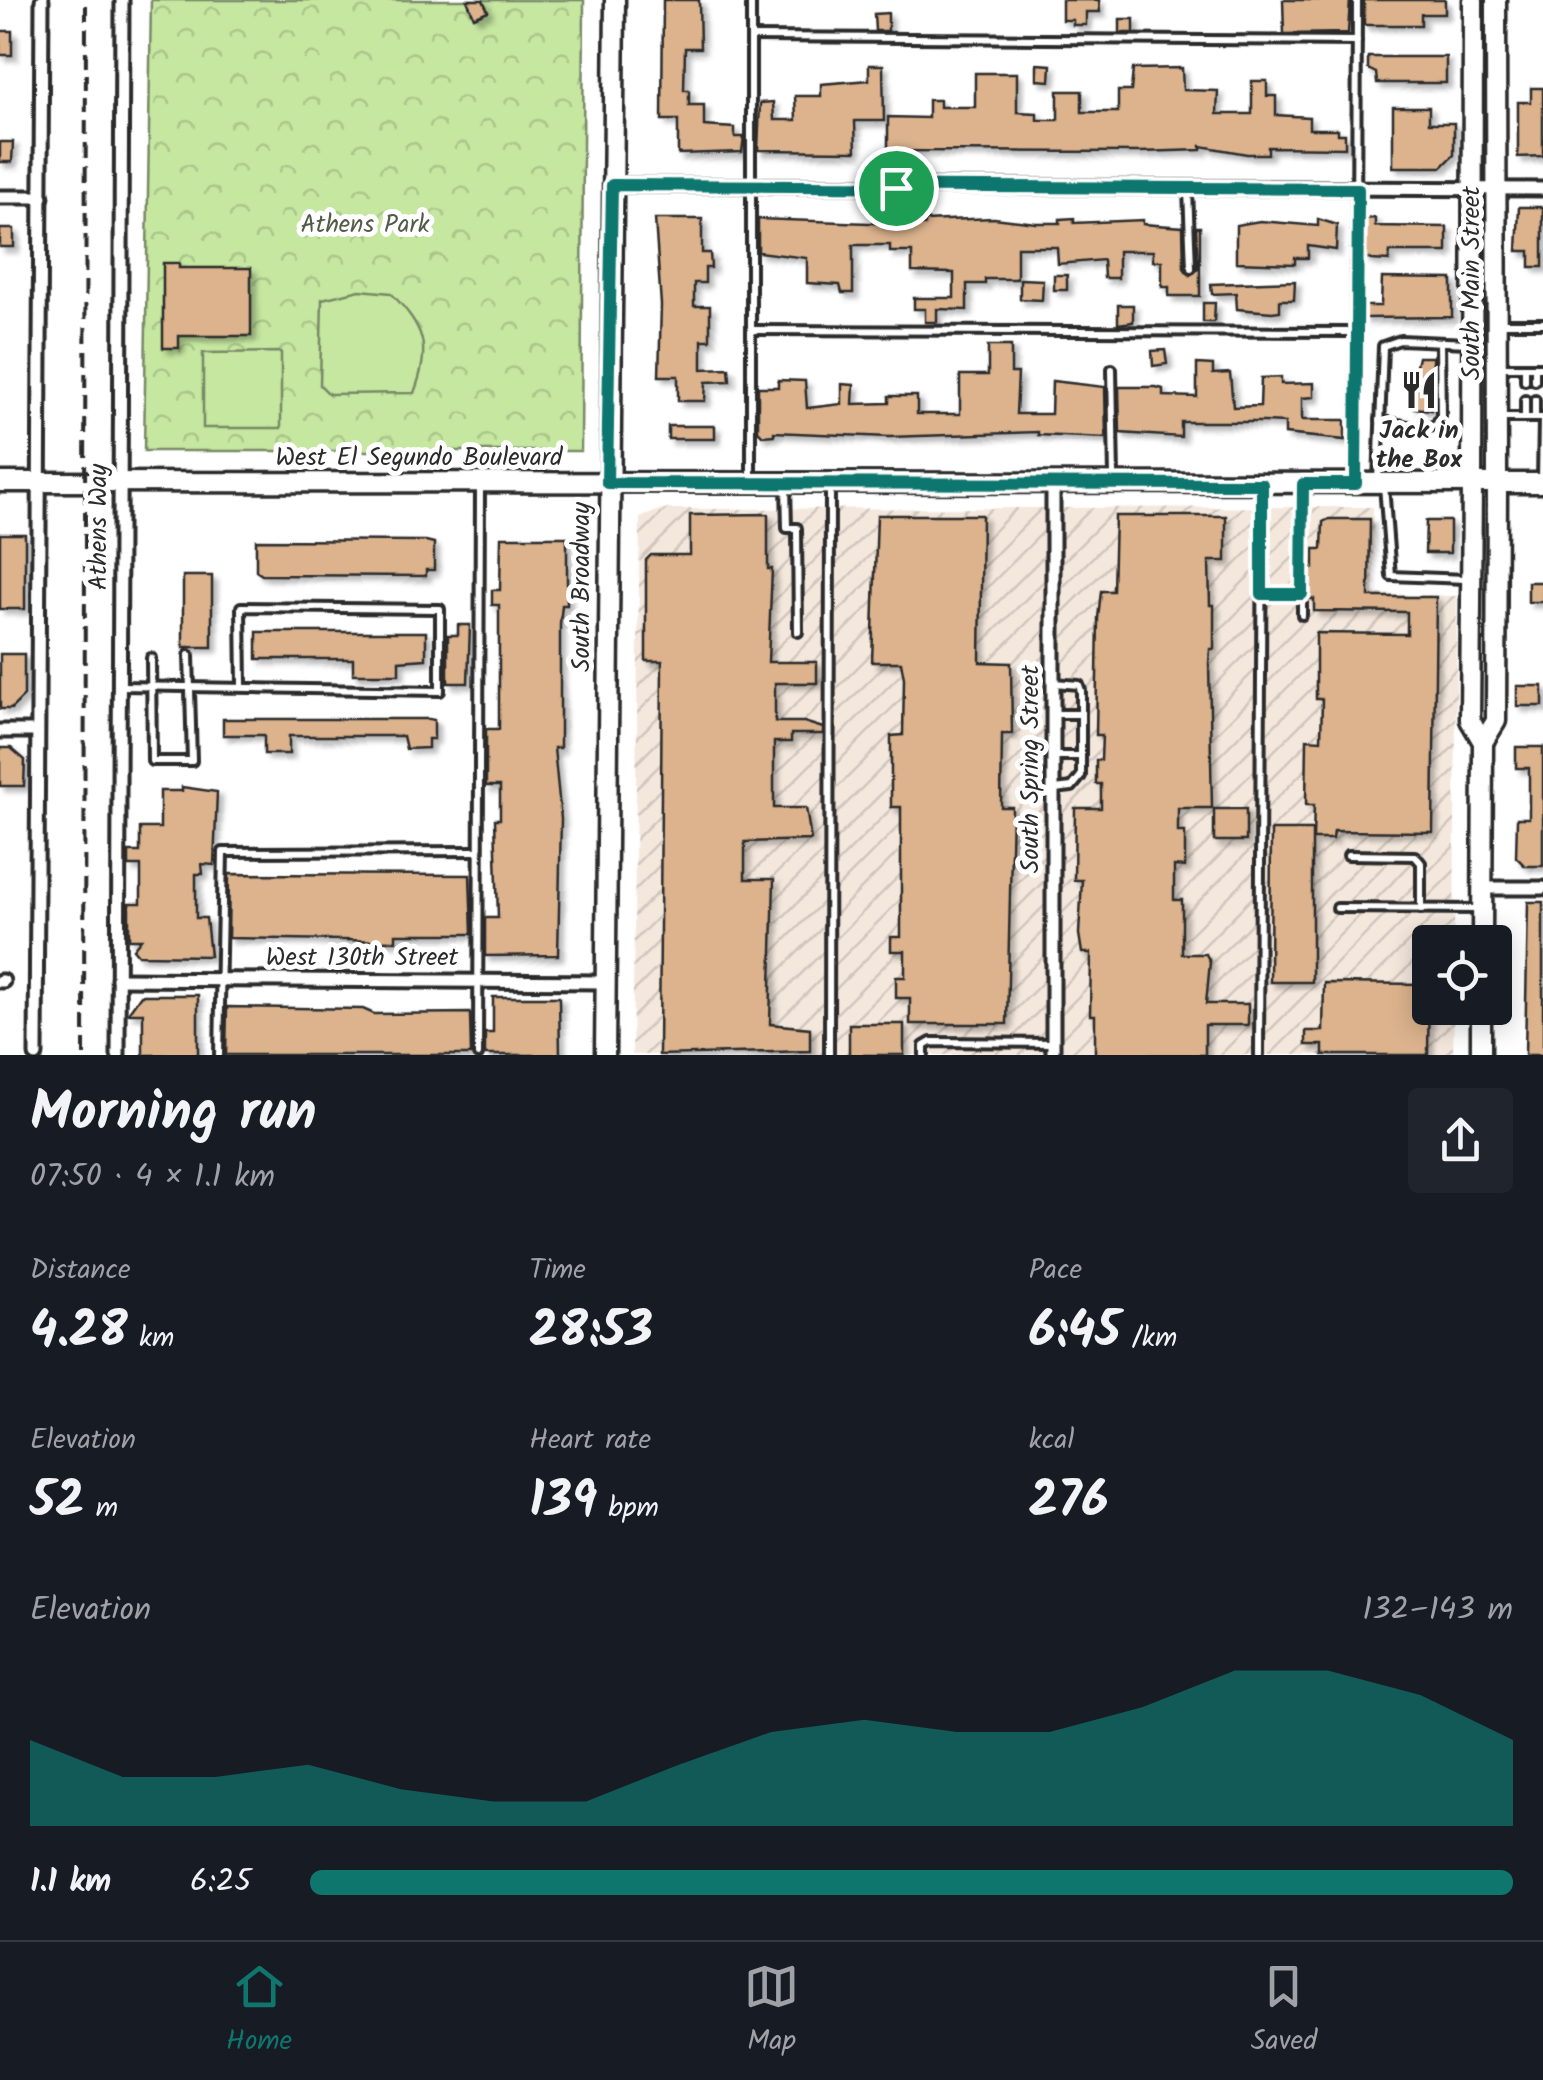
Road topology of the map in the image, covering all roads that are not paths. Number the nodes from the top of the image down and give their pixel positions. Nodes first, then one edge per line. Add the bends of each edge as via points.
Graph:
1 (42, 0) edge
2 (122, 0) edge
3 (615, 0) edge
4 (751, 0) edge
5 (1357, 0) edge
6 (1473, 0) edge
7 (1496, 0) edge
8 (751, 37) junction
9 (1357, 41) junction
10 (612, 185) junction
11 (750, 188) junction
12 (1188, 189) junction
13 (1358, 189) junction
14 (1472, 189) junction
15 (1496, 190) junction
16 (1543, 190) edge
17 (0, 198) edge
18 (42, 198) junction
19 (1192, 268) dead end
20 (1496, 323) junction
21 (1543, 323) edge
22 (751, 330) junction
23 (1356, 332) junction
24 (1440, 342) junction
25 (1472, 343) junction
26 (1497, 367) junction
27 (1525, 367) junction
28 (1539, 367) edge
29 (1112, 369) dead end
30 (1525, 381) dead end
31 (1535, 381) dead end
32 (1525, 400) dead end
33 (1535, 400) dead end
34 (1497, 418) junction
35 (1525, 418) junction
36 (1540, 418) edge
37 (1380, 420) junction
38 (1543, 434) edge
39 (1543, 444) edge
40 (0, 482) edge
41 (38, 482) junction
42 (122, 482) junction
43 (480, 483) junction
44 (607, 483) junction
45 (1498, 483) junction
46 (1542, 483) edge
47 (750, 484) junction
48 (786, 484) junction
49 (830, 484) junction
50 (1053, 484) junction
51 (1114, 484) junction
52 (1262, 484) junction
53 (1303, 484) junction
54 (1356, 484) junction
55 (1381, 484) junction
56 (1472, 484) junction
57 (1471, 579) junction
58 (1262, 594) junction
59 (1302, 594) junction
60 (1302, 615) dead end
61 (798, 632) dead end
62 (188, 654) dead end
63 (150, 658) dead end
64 (1054, 683) junction
65 (190, 685) junction
66 (120, 686) junction
67 (151, 686) junction
68 (242, 686) junction
69 (1054, 714) junction
70 (1081, 714) junction
71 (0, 730) edge
72 (35, 730) junction
73 (1483, 742) junction
74 (1054, 756) junction
75 (1081, 756) junction
76 (1054, 789) junction
77 (478, 851) junction
78 (1348, 856) dead end
79 (1482, 888) junction
80 (1543, 888) edge
81 (1337, 908) dead end
82 (1420, 908) junction
83 (1482, 909) junction
84 (1482, 925) edge
85 (118, 979) junction
86 (219, 980) junction
87 (478, 982) junction
88 (605, 982) junction
89 (1481, 1025) edge
90 (1052, 1049) edge
91 (36, 1055) edge
92 (118, 1055) edge
93 (219, 1055) edge
94 (478, 1055) edge
95 (605, 1055) edge
96 (830, 1055) edge
97 (924, 1055) edge
98 (1258, 1055) edge
99 (1481, 1055) edge

1 - 18 street
2 - 42 street, Athens Way
3 - 10 main road, South Broadway
4 - 8 lane
5 - 9 lane
6 - 14 main road, South Main Street
7 - 15 main road, South Main Street
8 - 9 lane
8 - 11 lane
9 - 13 lane
10 - 11 street
10 - 44 main road, South Broadway
11 - 12 street
11 - 22 lane
12 - 13 street
12 - 19 lane
13 - 14 street
13 - 23 lane
14 - 15 street
14 - 25 main road, South Main Street
15 - 16 street
15 - 20 main road, South Main Street
17 - 18 street
18 - 41 street
20 - 21 lane
20 - 26 main road, South Main Street
22 - 23 lane
22 - 47 lane
23 - 54 lane
24 - 25 lane
24 - 37 lane via 1384,346
24 - 37 lane via 1436,425 1423,429
25 - 56 main road, South Main Street
26 - 27 lane
26 - 34 main road, South Main Street
27 - 28 lane
27 - 30 lane
28 - 31 lane
29 - 51 lane
32 - 35 lane
33 - 36 lane
34 - 35 lane
34 - 45 main road, South Main Street
35 - 36 lane
36 - 38 lane
37 - 55 lane
38 - 39 lane
39 - 46 lane
40 - 41 main road, West El Segundo Boulevard
41 - 42 main road, West El Segundo Boulevard
41 - 72 street
42 - 43 main road, West El Segundo Boulevard
42 - 66 street, Athens Way
43 - 44 main road, West El Segundo Boulevard
43 - 77 lane
44 - 47 main road, West El Segundo Boulevard
44 - 88 main road, South Broadway
45 - 46 main road, West El Segundo Boulevard
45 - 56 main road, West El Segundo Boulevard
45 - 73 main road, South Main Street via 1496,721
47 - 48 main road, West El Segundo Boulevard
48 - 49 main road, West El Segundo Boulevard
48 - 61 lane via 787,528 797,528
49 - 50 main road, West El Segundo Boulevard
49 - 96 lane
50 - 51 main road, West El Segundo Boulevard
50 - 64 street, South Spring Street
51 - 52 main road, West El Segundo Boulevard
52 - 53 main road, West El Segundo Boulevard
52 - 58 lane
53 - 54 main road, West El Segundo Boulevard
53 - 59 lane
54 - 55 main road, West El Segundo Boulevard
55 - 56 main road, West El Segundo Boulevard
55 - 57 lane via 1390,576
56 - 57 main road, South Main Street
57 - 73 main road, South Main Street via 1470,720
58 - 59 lane
58 - 98 lane
59 - 60 lane
62 - 65 lane
63 - 67 lane
64 - 69 street, South Spring Street
64 - 70 lane via 1079,685
65 - 67 lane
65 - 67 lane via 192,761 152,761
65 - 68 lane
66 - 67 lane
66 - 85 street, Athens Way
68 - 68 lane via 440,691 440,608 242,607
69 - 70 lane
69 - 74 street, South Spring Street
70 - 75 lane
71 - 72 street
72 - 91 street
73 - 79 main road, South Main Street
74 - 75 lane
74 - 76 street, South Spring Street
75 - 76 lane via 1078,784
76 - 90 street, South Spring Street
77 - 86 lane via 223,852
77 - 87 lane
78 - 82 lane via 1415,856
79 - 80 street
79 - 83 main road, South Main Street
81 - 82 lane
82 - 83 lane
83 - 84 main road, South Main Street
85 - 86 street, West 130th Street
85 - 92 street, Athens Way
86 - 87 street, West 130th Street
86 - 93 lane
87 - 88 street, West 130th Street
87 - 94 lane
88 - 95 main road, South Broadway
89 - 99 main road
90 - 97 lane via 931,1042

